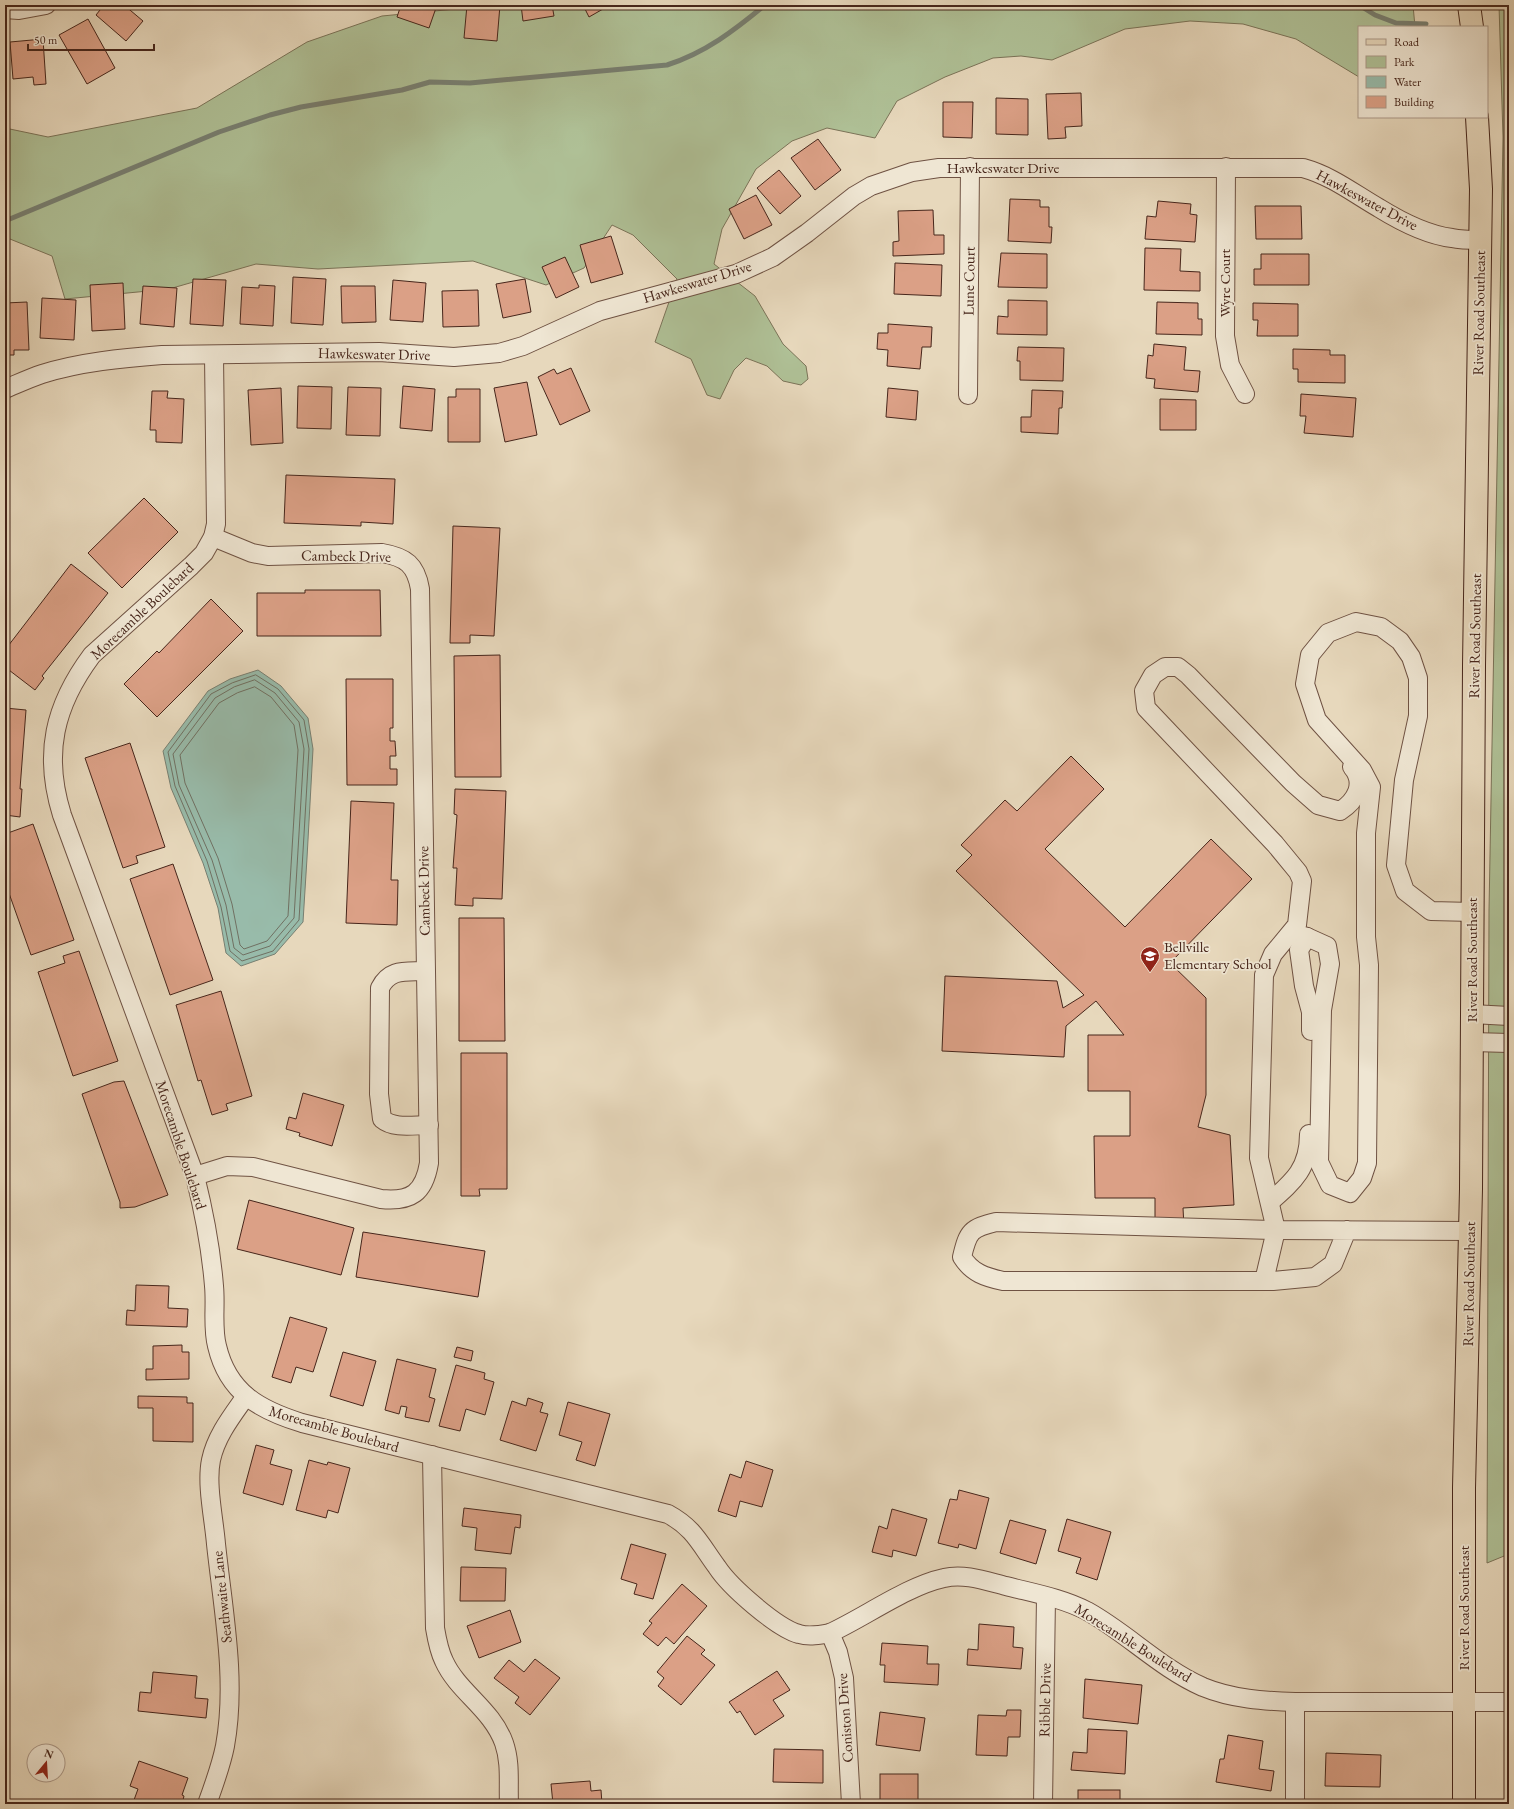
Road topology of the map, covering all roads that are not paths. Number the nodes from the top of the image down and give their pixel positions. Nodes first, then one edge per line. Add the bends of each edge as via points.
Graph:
1 (46, 5) edge
2 (1469, 5) edge
3 (5, 9) edge
4 (1472, 26) edge
5 (1477, 118) edge
6 (970, 167) junction
7 (1226, 167) junction
8 (1480, 240) junction
9 (214, 355) junction
10 (5, 389) edge
11 (1245, 394) dead end
12 (968, 395) dead end
13 (213, 537) junction
14 (1317, 720) junction
15 (1473, 912) junction
16 (1300, 935) junction
17 (425, 971) junction
18 (1472, 1014) junction
19 (1509, 1016) edge
20 (1472, 1042) junction
21 (1509, 1043) edge
22 (429, 1125) junction
23 (195, 1176) junction
24 (1270, 1202) junction
25 (1276, 1230) junction
26 (1347, 1230) junction
27 (1470, 1231) junction
28 (1264, 1281) junction
29 (246, 1396) junction
30 (432, 1456) junction
31 (1046, 1596) junction
32 (830, 1633) junction
33 (1295, 1702) junction
34 (1509, 1702) edge
35 (1464, 1703) junction
36 (207, 1804) edge
37 (509, 1804) edge
38 (850, 1804) edge
39 (1044, 1804) edge
40 (1295, 1804) edge
41 (1464, 1804) edge

1 - 3 street via 24,10
2 - 4 main road
5 - 8 main road, River Road Southeast via 1481,189
6 - 7 street, Hawkeswater Drive
6 - 9 street, Hawkeswater Drive via 912,172 871,186 848,200 773,257 736,274 600,311 523,346 499,353 454,357 379,352
6 - 12 street, Lune Court
7 - 8 street, Hawkeswater Drive via 1303,168 1339,182 1407,223 1452,238
7 - 11 street, Wyre Court via 1225,336 1230,365
8 - 15 main road, River Road Southeast
9 - 10 street, Hawkeswater Drive via 162,355 112,360 42,374
9 - 13 street, Morecamble Boulebard via 216,509
13 - 17 street, Cambeck Drive via 252,553 268,556 382,553 396,555 409,563 417,574 420,597
13 - 23 street, Morecamble Boulebard via 204,553 191,566 88,661 70,688 62,708 53,751 54,779 62,815
14 - 15 street via 1305,684 1310,655 1328,633 1356,622 1381,627 1400,640 1411,657 1418,678 1418,716 1404,780 1396,864 1405,891 1431,911
14 - 16 street via 1334,748 1359,779 1358,791 1351,804 1340,811 1318,805 1293,783 1178,667 1165,667 1153,675 1144,691 1146,708 1275,844 1298,872 1302,881 1297,926
14 - 16 street via 1362,770 1371,787 1366,840 1366,937 1369,965 1367,1162 1362,1178 1350,1193 1330,1186 1319,1162 1322,1010 1330,964 1327,946
15 - 18 main road, River Road Southeast
16 - 24 street via 1299,950 1304,986 1312,1012 1309,1148 1304,1166 1292,1183
16 - 24 street via 1273,954 1264,975 1259,1158
17 - 22 street, Cambeck Drive
17 - 22 street via 393,973 384,980 380,988 379,1094 382,1119 388,1124
18 - 19 street
18 - 20 main road, River Road Southeast
20 - 21 street
20 - 27 main road, River Road Southeast
22 - 23 street, Cambeck Drive via 427,1177 419,1189 408,1197 397,1200 253,1167 226,1166
23 - 29 street, Morecamble Boulebard via 212,1260 217,1346 228,1373
24 - 25 street
25 - 26 street
25 - 28 street
25 - 28 street via 996,1222 977,1226 966,1240 962,1256 968,1267 981,1276 1003,1281
26 - 27 street
26 - 28 street via 1333,1264 1315,1277
27 - 35 main road, River Road Southeast via 1464,1488
29 - 30 street, Morecamble Boulebard via 259,1407 277,1415
29 - 36 street, Seathwaite Lane via 220,1434 211,1461 211,1494 228,1659 230,1704 225,1747
30 - 32 street, Morecamble Boulebard via 668,1514 694,1532 717,1568 771,1619 800,1635
30 - 37 street via 435,1628 438,1646 455,1679 488,1715 504,1742 508,1759
31 - 32 street, Morecamble Boulebard via 979,1579 960,1576 944,1578 915,1588
31 - 33 street, Morecamble Boulebard via 1085,1610 1163,1664 1204,1687 1243,1698
31 - 39 street, Ribble Drive
32 - 38 street, Coniston Drive via 844,1678
33 - 35 street, Morecamble Boulebard
33 - 40 street
34 - 35 street, Morecamble Boulebard
35 - 41 main road, River Road Southeast

